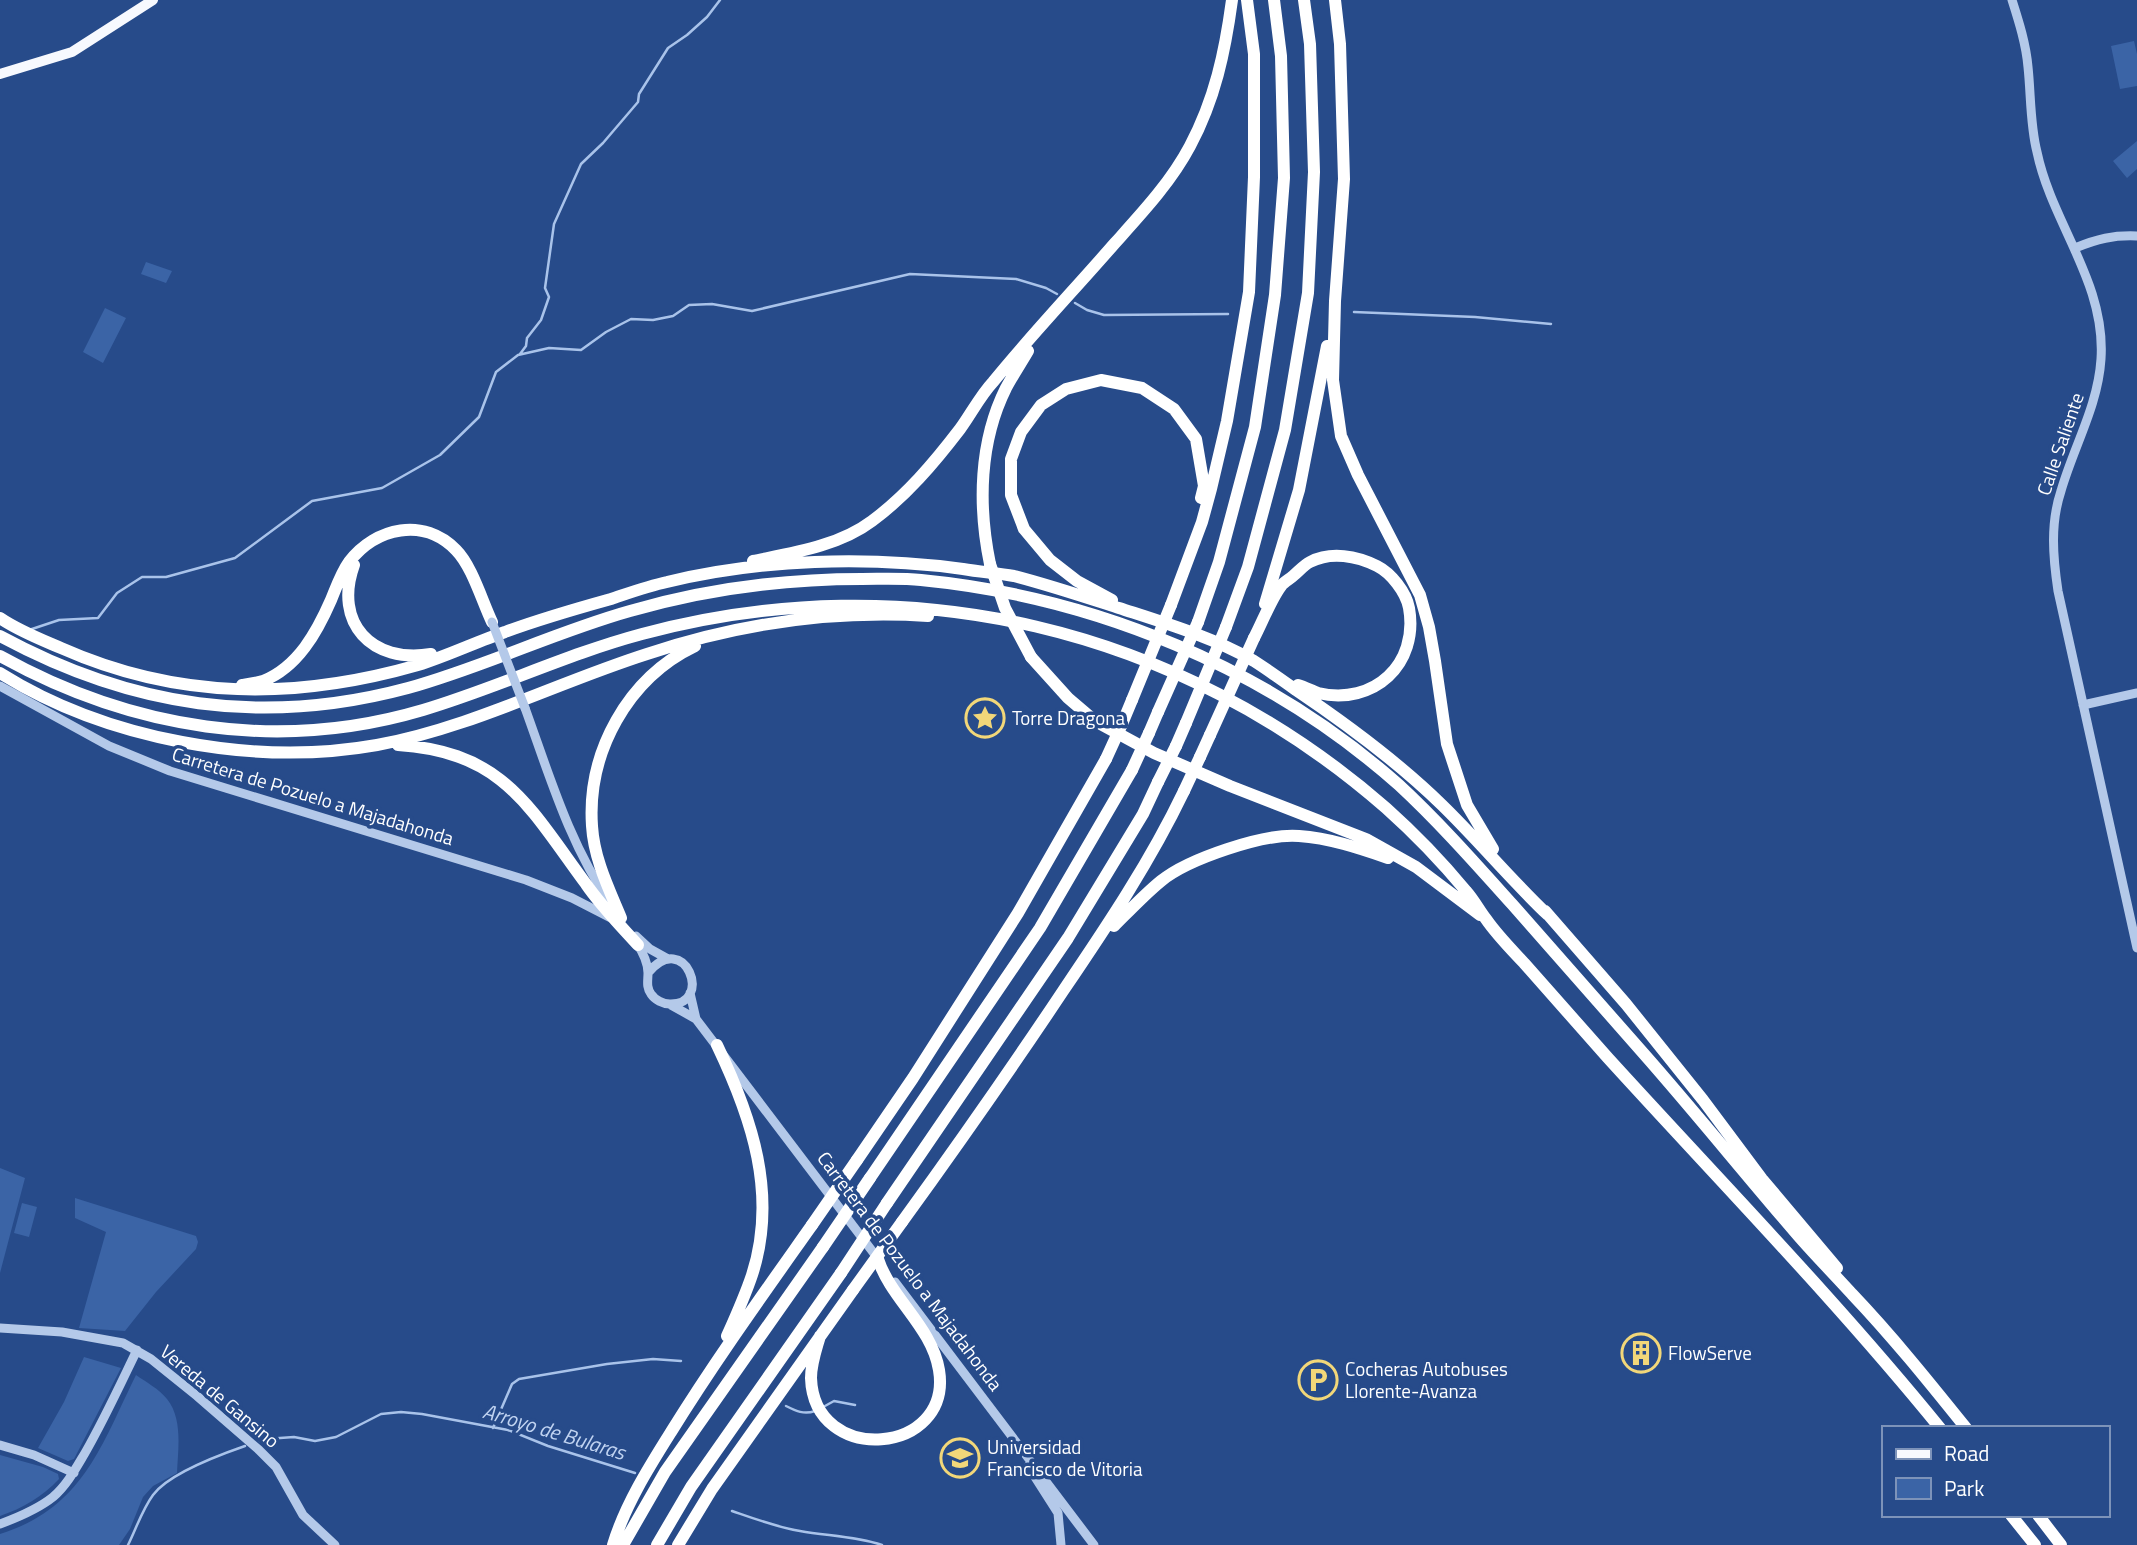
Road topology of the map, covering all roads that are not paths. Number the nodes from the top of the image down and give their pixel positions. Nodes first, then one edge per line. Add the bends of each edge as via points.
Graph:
1 (153, 0) edge
2 (1232, 0) edge
3 (1247, 0) edge
4 (1274, 0) edge
5 (1304, 0) edge
6 (1335, 0) edge
7 (2012, 0) edge
8 (0, 74) edge
9 (2137, 236) edge
10 (2076, 248) junction
11 (1335, 301) junction
12 (1042, 326) junction
13 (365, 547) junction
14 (1189, 555) junction
15 (667, 582) junction
16 (1140, 615) junction
17 (0, 618) edge
18 (492, 622) joint
19 (1042, 627) junction
20 (729, 631) junction
21 (0, 636) edge
22 (1254, 638) junction
23 (457, 650) junction
24 (0, 656) edge
25 (419, 665) junction
26 (0, 666) edge
27 (0, 673) edge
28 (1280, 678) junction
29 (2, 688) edge
30 (211, 688) junction
31 (2137, 692) edge
32 (2083, 705) junction
33 (64, 706) junction
34 (233, 707) junction
35 (377, 745) junction
36 (1416, 867) junction
37 (1548, 915) junction
38 (1485, 918) junction
39 (620, 921) junction
40 (638, 945) joint
41 (2137, 947) edge
42 (1092, 948) junction
43 (668, 959) junction
44 (648, 973) junction
45 (690, 993) junction
46 (671, 1005) junction
47 (696, 1019) junction
48 (717, 1045) junction
49 (878, 1259) junction
50 (1850, 1292) junction
51 (0, 1328) edge
52 (820, 1336) junction
53 (133, 1348) junction
54 (716, 1362) junction
55 (1938, 1426) edge
56 (1964, 1426) edge
57 (0, 1446) edge
58 (1023, 1451) junction
59 (74, 1473) junction
60 (2013, 1517) edge
61 (2040, 1517) edge
62 (0, 1524) edge
63 (335, 1545) edge
64 (613, 1545) edge
65 (623, 1545) edge
66 (657, 1545) edge
67 (678, 1545) edge
68 (1061, 1545) edge
69 (1094, 1545) edge
70 (2035, 1545) edge
71 (2061, 1545) edge

1 - 8 main road via 72,52
2 - 12 highway via 1224,54 1208,108 1189,148 1142,212
3 - 14 highway via 1254,54 1249,292 1227,421 1202,522
4 - 65 highway, bridge via 1281,56 1284,178 1275,295 1255,427 1198,622 1132,769 1040,928 665,1472
5 - 66 highway, bridge via 1314,172 1308,293 1285,430 1248,567 1186,723 1143,814 1068,937 691,1487
6 - 11 highway via 1344,179
7 - 10 street, Calle Saliente via 2028,64 2036,152
9 - 10 street via 2097,239
10 - 32 street, Calle Saliente via 2094,293 2101,359 2092,409 2060,491 2053,545 2057,591
11 - 22 highway via 1299,490
11 - 37 highway via 1332,380 1341,436 1420,595 1447,744 1467,805 1487,840
12 - 15 highway via 991,383 928,469 870,523 838,539 788,554
12 - 36 highway, bridge via 1005,389 993,422 982,496 990,564 1005,608 1031,657 1095,721 1142,747 1366,839
13 - 18 highway via 400,529 420,529 443,539 467,565
13 - 23 highway via 354,564 347,596 358,629 380,649 402,656
13 - 30 highway via 349,563 320,626 286,667 264,681
14 - 16 highway via 1204,486 1196,439 1174,408 1142,388 1101,380 1066,389 1041,405 1021,432 1012,459 1011,495 1024,529 1050,560 1077,582
14 - 54 highway, bridge via 1106,759 1018,913 914,1078
15 - 16 highway via 822,562 915,563 1012,576
15 - 23 highway
16 - 28 highway via 1204,638
17 - 30 highway via 96,663 169,683
18 - 39 street, Carretera de Pozuelo a Majadahonda, bridge via 582,854
19 - 20 highway via 872,615
19 - 24 highway via 912,607 830,605 753,611 612,643 418,712 298,731 200,727 124,710 45,680
19 - 38 highway via 1160,666 1277,726 1388,810 1469,894
20 - 35 highway via 647,653 449,727
20 - 39 highway via 684,651 649,677 621,711 606,740 592,799 592,827
21 - 34 highway via 102,682 171,699
22 - 28 highway via 1281,586 1310,562 1332,555 1361,559 1382,569 1399,586 1409,606 1409,635 1402,661 1388,678 1370,690 1349,695 1319,693
22 - 42 highway, bridge via 1169,822
23 - 25 highway
25 - 30 highway via 330,685 270,691
25 - 34 highway via 321,695
26 - 33 highway
27 - 33 highway
28 - 37 highway via 1404,769
29 - 39 street, Carretera de Pozuelo a Majadahonda via 109,746 170,771 526,880
31 - 32 street
32 - 41 street, Calle Saliente
33 - 35 highway via 196,745 285,752
34 - 50 highway via 297,706 368,697 449,675 634,609 711,592 790,582 918,580 1013,594 1134,628 1222,666 1279,698 1401,787 1548,944
35 - 39 highway via 440,750 493,773 535,813 584,882
36 - 38 highway
36 - 42 highway via 1342,843 1297,835 1254,841 1203,858 1163,880
37 - 50 highway via 1626,1004 1837,1267
38 - 55 highway via 1870,1344
39 - 40 highway
39 - 43 street, Carretera de Pozuelo a Majadahonda
40 - 44 street
42 - 52 highway, bridge via 978,1118
43 - 44 street
43 - 45 street via 681,962 691,972
44 - 46 street via 651,995
45 - 46 street
45 - 47 street, Carretera de Pozuelo a Majadahonda
46 - 47 street, Carretera de Pozuelo a Majadahonda
47 - 48 street, Carretera de Pozuelo a Majadahonda
48 - 49 street, Carretera de Pozuelo a Majadahonda
48 - 54 highway via 755,1139 761,1228 752,1274
49 - 52 highway via 937,1359 938,1395 928,1415 912,1431 890,1440 866,1440 844,1433 826,1418 813,1390 811,1369
49 - 58 street, Carretera de Pozuelo a Majadahonda
50 - 56 highway
51 - 53 street via 75,1334
52 - 67 highway
53 - 59 street via 99,1429
53 - 63 street, Vereda de Gansino via 197,1395 259,1450 275,1467 303,1514
54 - 64 highway via 652,1463
57 - 59 street
58 - 68 street via 1058,1513
58 - 69 street, Carretera de Pozuelo a Majadahonda
59 - 62 street via 54,1496
60 - 70 highway
61 - 71 highway

